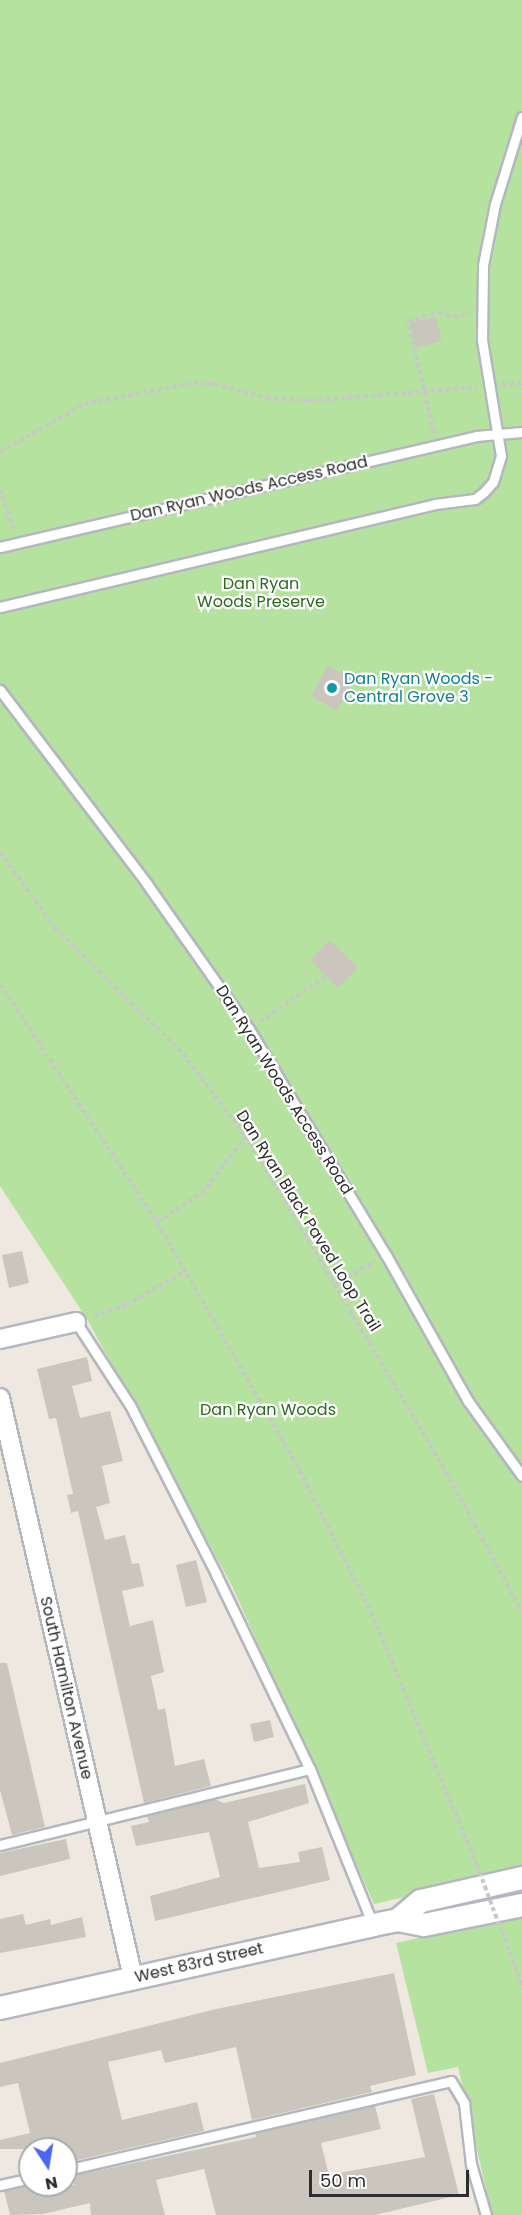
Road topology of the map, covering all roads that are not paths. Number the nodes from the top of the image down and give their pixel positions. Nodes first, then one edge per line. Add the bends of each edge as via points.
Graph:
1 (522, 117) edge
2 (522, 432) edge
3 (498, 434) junction
4 (0, 547) edge
5 (0, 607) edge
6 (0, 690) edge
7 (76, 1322) joint
8 (0, 1339) edge
9 (0, 1398) edge
10 (522, 1476) edge
11 (310, 1768) junction
12 (97, 1822) junction
13 (0, 1845) edge
14 (522, 1878) edge
15 (522, 1905) edge
16 (398, 1920) junction
17 (373, 1925) junction
18 (133, 1978) junction
19 (0, 2008) edge
20 (78, 2166) edge
21 (18, 2181) edge
22 (0, 2185) edge
23 (486, 2215) edge

1 - 3 lane via 495,204 483,265 482,340
2 - 3 lane, Dan Ryan Woods Access Road
3 - 4 lane, Dan Ryan Woods Access Road
3 - 5 lane via 499,469 493,483 475,499 435,504
6 - 10 lane, Dan Ryan Woods Access Road via 147,884 249,1029 386,1255 468,1401
7 - 8 street
7 - 11 lane via 130,1405
9 - 12 street, South Hamilton Avenue
11 - 12 lane
11 - 17 lane
12 - 13 lane
12 - 18 street, South Hamilton Avenue
14 - 16 street, West 83rd Street via 421,1901
15 - 16 street, West 83rd Street via 424,1925
16 - 17 street, West 83rd Street
17 - 18 street, West 83rd Street
18 - 19 street, West 83rd Street
20 - 23 lane via 451,2081 464,2103 471,2164
21 - 22 lane

